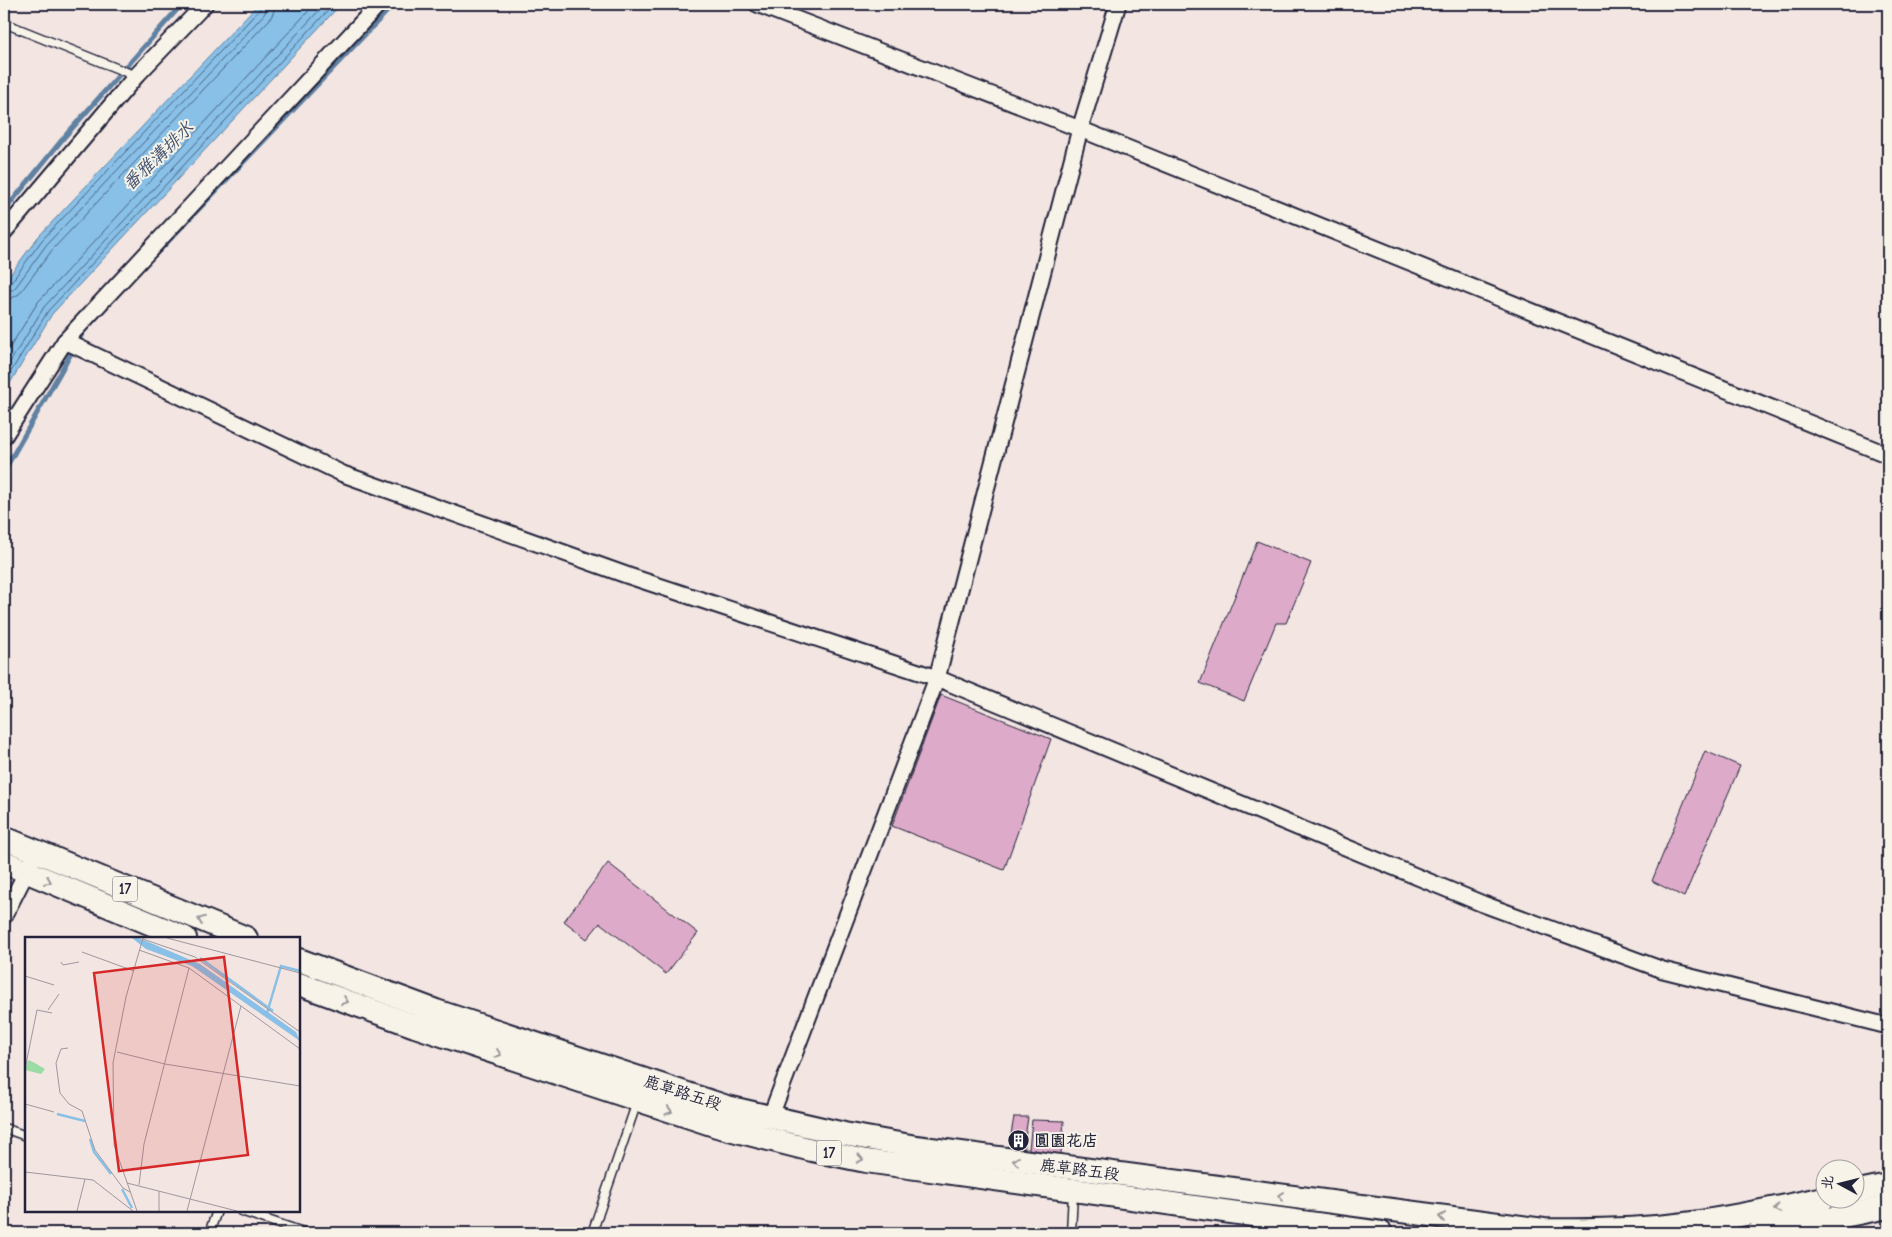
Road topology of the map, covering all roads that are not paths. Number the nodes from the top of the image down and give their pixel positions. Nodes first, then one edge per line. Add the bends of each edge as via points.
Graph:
1 (205, 4) edge
2 (379, 4) edge
3 (757, 4) edge
4 (1118, 4) edge
5 (4, 23) edge
6 (136, 76) junction
7 (1080, 129) junction
8 (4, 232) edge
9 (64, 341) junction
10 (4, 436) edge
11 (1888, 456) edge
12 (937, 678) junction
13 (4, 838) edge
14 (4, 862) edge
15 (31, 862) junction
16 (4, 916) edge
17 (183, 937) edge
18 (243, 937) edge
19 (300, 960) edge
20 (300, 984) edge
21 (1888, 1026) edge
22 (642, 1090) junction
23 (770, 1118) junction
24 (4, 1128) edge
25 (25, 1136) edge
26 (1074, 1178) junction
27 (1888, 1185) edge
28 (1864, 1190) edge
29 (1814, 1200) edge
30 (1888, 1207) edge
31 (217, 1212) edge
32 (244, 1212) edge
33 (209, 1233) edge
34 (306, 1233) edge
35 (592, 1233) edge
36 (1071, 1233) edge
37 (1381, 1233) edge
38 (1758, 1233) edge

1 - 6 street
2 - 9 street
3 - 7 street
4 - 7 street
5 - 6 lane
6 - 8 street
7 - 11 street
7 - 12 street
9 - 10 street
9 - 12 street via 343,474 629,576
12 - 21 street via 1483,904 1663,970
12 - 23 street
13 - 15 main road, 17
14 - 15 main road, 17
15 - 16 street
15 -> 17 main road, 17
18 -> 15 main road, 17
19 - 22 main road, 鹿草路五段 / 17
20 -> 22 main road, 鹿草路五段 / 17 via 415,1026
22 - 23 main road, 鹿草路五段 / 17
22 -> 26 main road, 鹿草路五段 / 17 via 717,1126 812,1150 866,1160
22 - 35 lane
26 -> 23 main road, 鹿草路五段 / 17
24 - 25 lane
29 -> 26 main road, 鹿草路五段 / 17 via 1743,1216 1683,1224 1608,1231 1544,1230
26 - 36 lane
26 - 37 main road, 鹿草路五段 / 17
27 - 28 main road
30 - 38 main road
31 - 33 lane
32 - 34 lane

